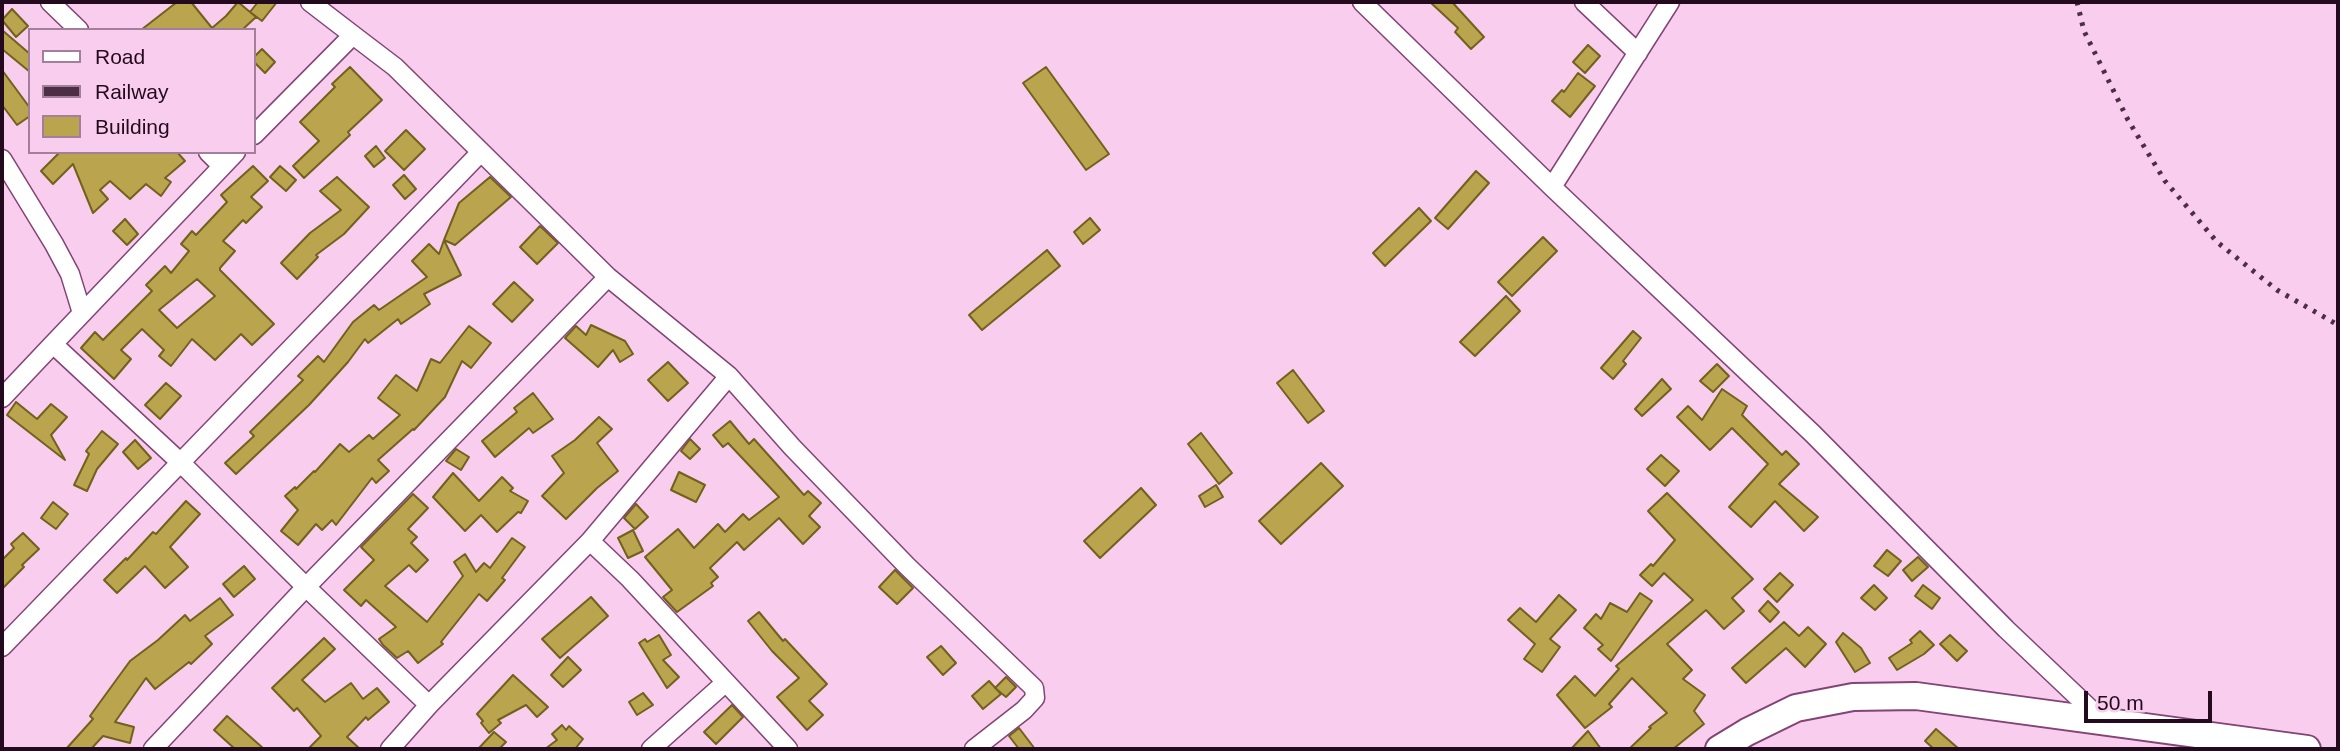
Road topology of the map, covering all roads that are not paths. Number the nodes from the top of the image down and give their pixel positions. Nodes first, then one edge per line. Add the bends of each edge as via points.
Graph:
1 (50, 2) edge
2 (310, 2) edge
3 (1362, 2) edge
4 (1584, 2) edge
5 (1670, 2) edge
6 (77, 28) edge
7 (353, 35) junction
8 (1638, 53) junction
9 (256, 133) edge
10 (481, 152) junction
11 (210, 154) edge
12 (234, 154) edge
13 (2, 159) edge
14 (222, 166) junction
15 (1552, 187) junction
16 (608, 277) junction
17 (82, 313) junction
18 (53, 344) junction
19 (729, 376) junction
20 (2, 398) edge
21 (181, 463) junction
22 (590, 541) junction
23 (306, 587) junction
24 (2, 647) edge
25 (726, 682) junction
26 (429, 705) junction
27 (2104, 722) junction
28 (153, 749) edge
29 (390, 749) edge
30 (650, 749) edge
31 (788, 749) edge
32 (974, 749) edge
33 (1719, 749) edge
34 (2307, 749) edge

1 - 6 street
2 - 7 street
3 - 15 street
4 - 8 street
5 - 8 street
7 - 9 street
7 - 10 street via 395,67
8 - 15 street
10 - 16 street
10 - 21 street
11 - 14 street
12 - 14 street
13 - 17 street via 60,254
14 - 17 street
15 - 27 street via 1813,434
16 - 19 street
16 - 23 street
17 - 18 street
18 - 20 street
18 - 21 street
19 - 22 street
19 - 32 street via 898,556 1034,688 1035,698 1024,710
21 - 23 street
21 - 24 street
22 - 25 street
22 - 26 street
23 - 26 street
23 - 28 street
25 - 30 street
25 - 31 street
26 - 29 street
27 - 33 street via 1916,696 1853,697 1796,708
27 - 34 street

